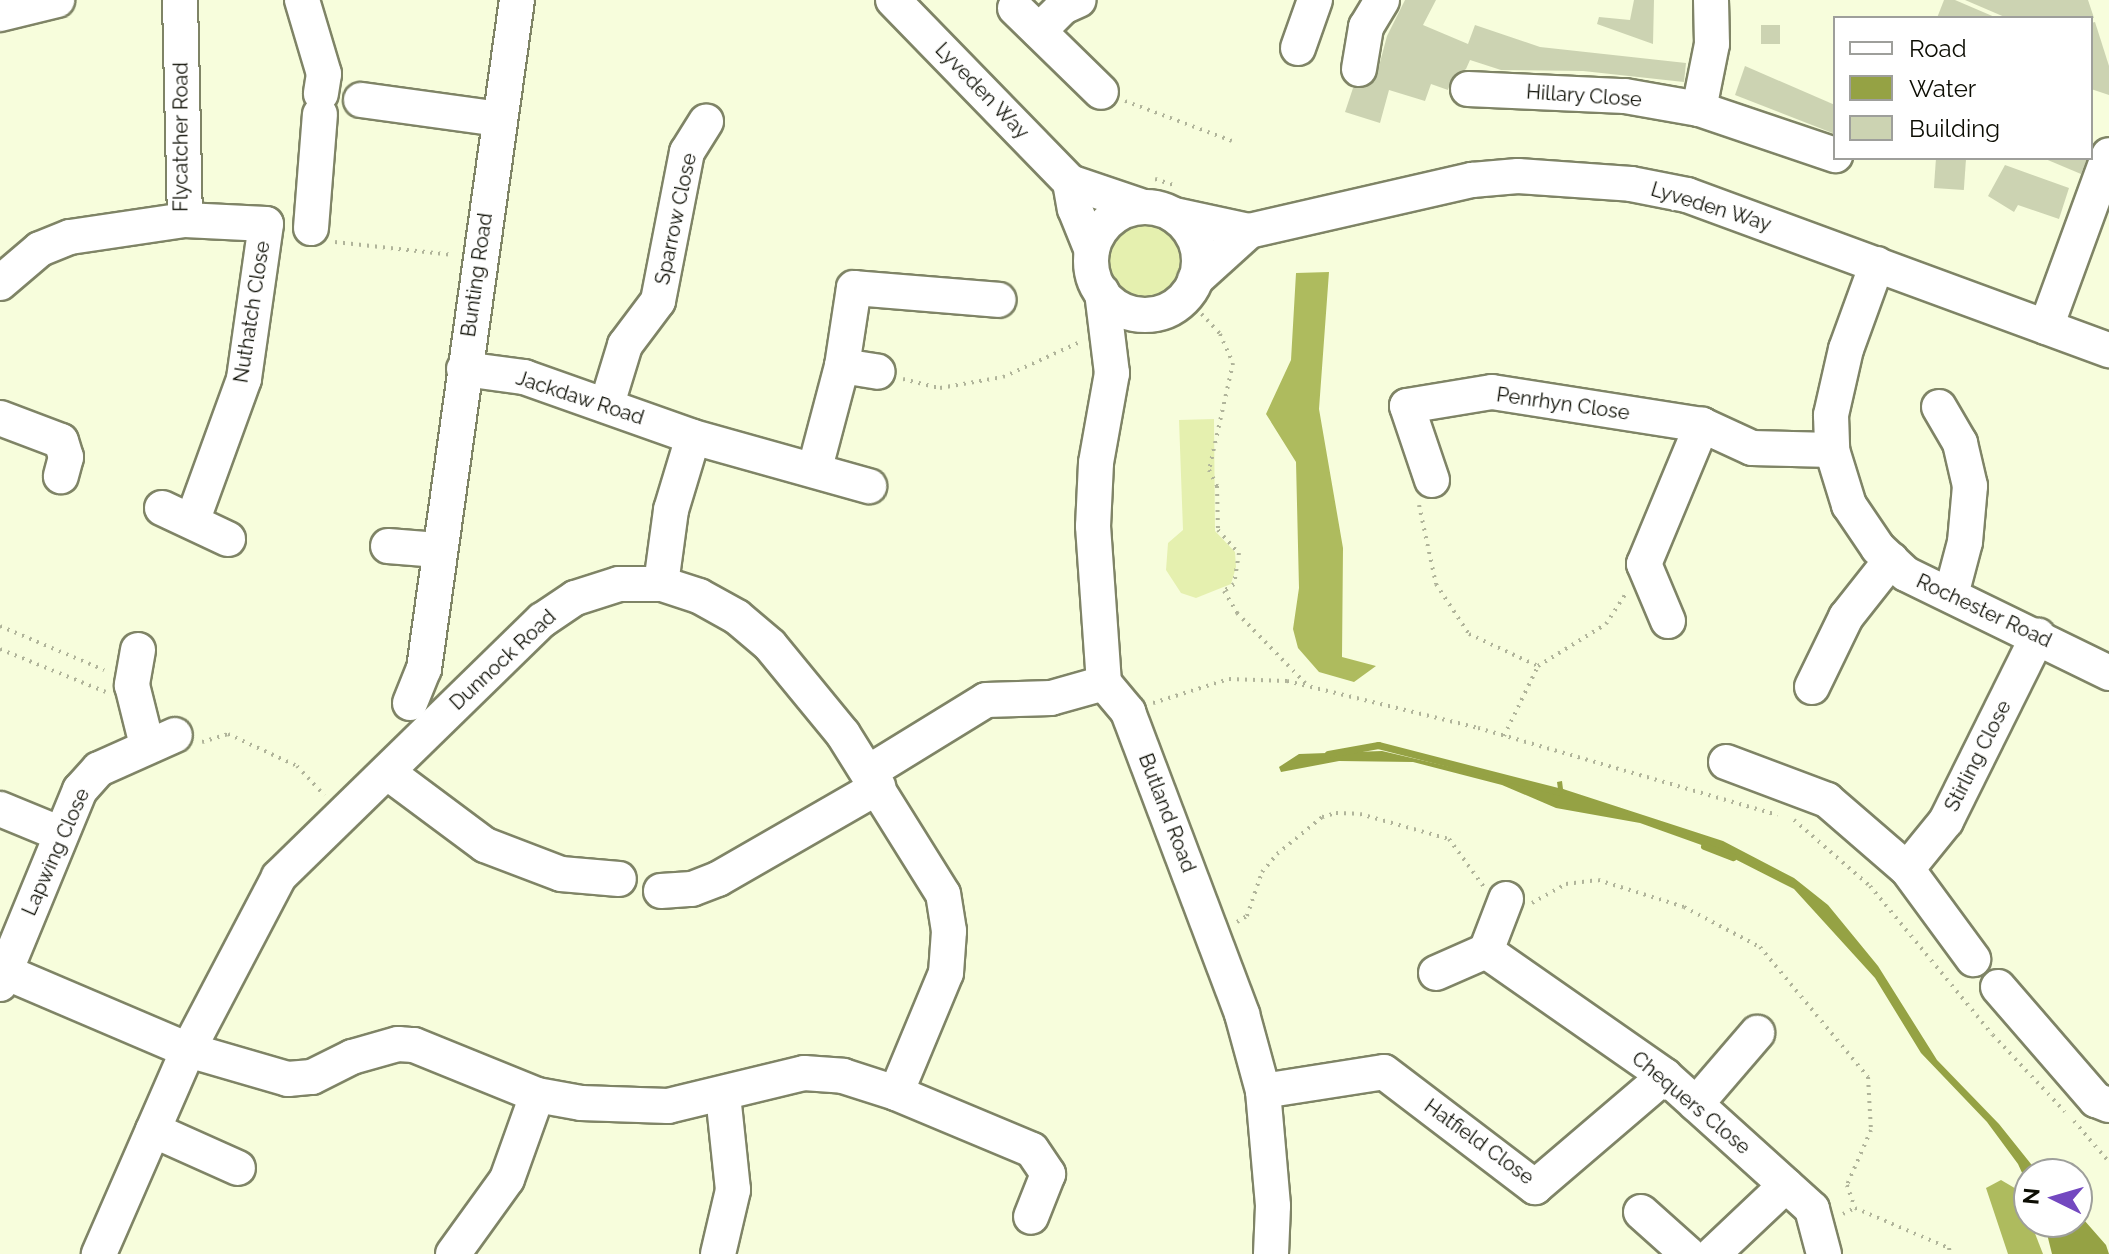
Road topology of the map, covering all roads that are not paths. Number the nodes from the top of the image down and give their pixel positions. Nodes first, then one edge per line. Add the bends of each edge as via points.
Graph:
1 (57, 0) edge
2 (180, 0) edge
3 (302, 0) edge
4 (517, 0) edge
5 (893, 0) edge
6 (1079, 0) edge
7 (1315, 0) edge
8 (1382, 0) edge
9 (1711, 0) edge
10 (0, 14) edge
11 (1298, 48) dead end
12 (1359, 69) dead end
13 (1468, 89) dead end
14 (1101, 92) road end
15 (361, 100) dead end
16 (1699, 109) junction
17 (500, 119) junction
18 (706, 121) dead end
19 (1833, 154) edge
20 (2109, 155) edge
21 (1070, 182) junction
22 (1159, 211) junction
23 (185, 220) junction
24 (266, 224) junction
25 (1249, 231) junction
26 (1092, 251) junction
27 (1877, 264) junction
28 (0, 283) edge
29 (1102, 292) junction
30 (999, 300) dead end
31 (1188, 300) junction
32 (2046, 327) junction
33 (2109, 350) edge
34 (842, 366) junction
35 (464, 369) junction
36 (878, 372) road end
37 (1112, 373) junction
38 (607, 404) junction
39 (1939, 407) dead end
40 (0, 418) edge
41 (1702, 425) junction
42 (693, 437) junction
43 (1832, 450) junction
44 (815, 468) junction
45 (61, 476) dead end
46 (1432, 480) road end
47 (869, 486) dead end
48 (228, 539) dead end
49 (388, 546) dead end
50 (438, 550) junction
51 (1891, 560) junction
52 (661, 584) junction
53 (1951, 595) junction
54 (1668, 621) dead end
55 (2038, 636) junction
56 (128, 664) road end
57 (2109, 673) edge
58 (1104, 683) junction
59 (1812, 687) dead end
60 (410, 703) dead end
61 (1726, 762) dead end
62 (387, 772) junction
63 (873, 780) junction
64 (0, 809) edge
65 (61, 834) junction
66 (1907, 869) junction
67 (619, 879) dead end
68 (661, 891) dead end
69 (1506, 899) road end
70 (1486, 951) junction
71 (1973, 959) dead end
72 (1436, 973) dead end
73 (2, 978) edge
74 (1998, 987) dead end
75 (1757, 1033) dead end
76 (188, 1050) junction
77 (1665, 1076) junction
78 (1263, 1091) junction
79 (896, 1093) junction
80 (537, 1095) junction
81 (723, 1095) junction
82 (1696, 1104) junction
83 (2109, 1105) edge
84 (153, 1130) junction
85 (238, 1168) dead end
86 (1786, 1185) junction
87 (1641, 1212) dead end
88 (1031, 1217) dead end
89 (1820, 1241) edge
90 (99, 1254) edge
91 (453, 1254) edge
92 (718, 1254) edge
93 (1271, 1254) edge
94 (1688, 1254) edge
95 (1713, 1254) edge

1 - 10 street
2 - 23 street, Flycatcher Road
3 - 24 street via 324,74 317,228
4 - 17 street, Bunting Road
5 - 21 street, Lyveden Way
6 - 14 street via 1027,19
7 - 11 street
8 - 12 street via 1366,27
9 - 16 street via 1712,44
13 - 16 street, Hillary Close via 1625,96
15 - 17 street
16 - 19 street, Hillary Close
17 - 35 street, Bunting Road
18 - 38 street, Sparrow Close via 687,152 658,301 625,345
20 - 32 street
21 - 22 street, Lyveden Way
21 - 26 street, Lyveden Way
22 - 25 street, Lyveden Way
22 - 26 street via 1108,222
22 - 31 street via 1194,237 1199,254
23 - 24 street, Nuthatch Close
23 - 28 street, Flycatcher Road via 70,237 40,249
24 - 48 street, Nuthatch Close via 244,379 177,514
25 - 27 street, Lyveden Way via 1472,180 1563,177 1687,195
25 - 31 street, Lyveden Way
26 - 29 street via 1092,268
27 - 32 street, Lyveden Way
27 - 43 street, Rochester Road via 1836,384
29 - 31 street via 1136,314
29 - 37 street
30 - 34 street via 854,288
31 - 37 street
32 - 33 street, Lyveden Way
34 - 36 street
34 - 44 street
35 - 38 street, Jackdaw Road via 524,377
35 - 50 street, Bunting Road
37 - 58 street via 1093,514
38 - 42 street, Jackdaw Road
39 - 53 street via 1960,443 1970,486 1965,542
40 - 45 street via 61,441 66,457
41 - 43 street, Penrhyn Close via 1752,448
41 - 46 street, Penrhyn Close via 1492,392 1407,406
41 - 54 street via 1644,564
42 - 44 street, Jackdaw Road
42 - 52 street via 671,510
43 - 51 street, Rochester Road via 1849,505
44 - 47 street, Jackdaw Road
49 - 50 street
50 - 60 street, Bunting Road via 424,669
51 - 53 street, Rochester Road via 1906,574
51 - 59 street via 1846,617
52 - 62 street, Dunnock Road via 619,584 575,598 542,620
52 - 63 street, Dunnock Road via 699,596 737,617 770,645
53 - 55 street, Rochester Road
55 - 57 street, Rochester Road
55 - 66 street, Stirling Close via 1946,821
56 - 65 street, Lapwing Close via 161,740 99,769 80,790
58 - 63 street via 1041,700 986,700
58 - 78 street, Butland Road via 1128,712 1215,937
61 - 66 street via 1827,800
62 - 67 street via 485,845 561,874
62 - 76 street, Dunnock Road via 279,877
63 - 68 street via 718,879 692,889
63 - 79 street, Dunnock Road via 943,894 949,931 946,973
64 - 65 street
65 - 73 street, Lapwing Close
66 - 71 street
69 - 70 street
70 - 72 street
70 - 77 street, Chequers Close
73 - 76 street, Lapwing Close
74 - 83 street via 2096,1100
75 - 82 street
76 - 80 street, Lapwing Close via 288,1079 312,1077 374,1049 414,1045
76 - 84 street, Dunnock Road
77 - 78 street, Hatfield Close via 1535,1187 1384,1072
77 - 82 street, Chequers Close
78 - 93 street, Butland Road via 1273,1206
79 - 81 street, Lapwing Close via 843,1076 813,1073 779,1075
79 - 88 street, Lapwing Close via 1032,1150 1048,1174
80 - 81 street, Lapwing Close via 643,1107
80 - 91 street via 507,1179
81 - 92 street via 733,1190
82 - 86 street, Chequers Close
84 - 85 street
84 - 90 street, Dunnock Road
86 - 89 street, Chequers Close via 1812,1209
86 - 95 street
87 - 94 street

